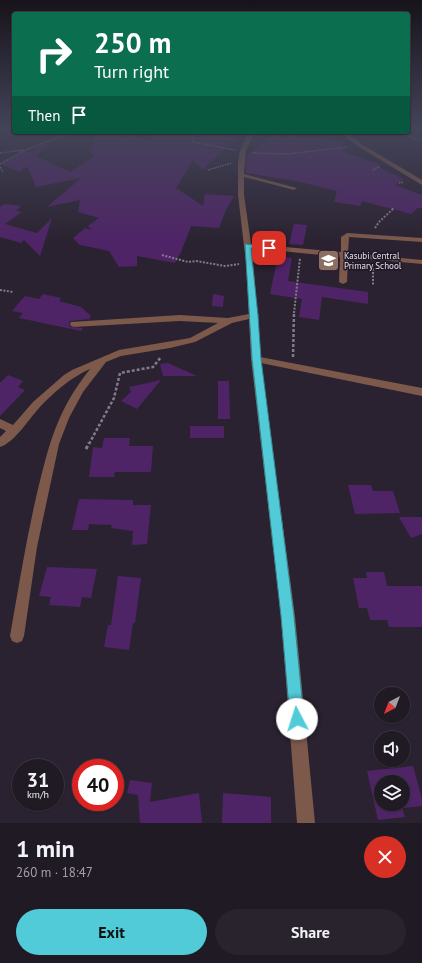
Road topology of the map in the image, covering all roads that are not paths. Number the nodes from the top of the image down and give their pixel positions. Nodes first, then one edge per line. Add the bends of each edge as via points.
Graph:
1 (241, 166) edge
2 (395, 166) edge
3 (241, 175) junction
4 (422, 183) edge
5 (294, 188) dead end
6 (422, 240) edge
7 (248, 246) junction
8 (344, 255) junction
9 (422, 262) edge
10 (343, 282) dead end
11 (255, 316) junction
12 (229, 321) junction
13 (74, 324) dead end
14 (256, 359) junction
15 (102, 360) junction
16 (422, 392) edge
17 (0, 423) edge
18 (14, 430) junction
19 (0, 443) edge
20 (18, 636) dead end
21 (306, 823) edge

1 - 3 street
2 - 4 street
3 - 5 street
3 - 7 street
6 - 8 street via 347,235
7 - 8 street
7 - 11 street
8 - 9 street
8 - 10 street
11 - 12 street
11 - 14 street
12 - 13 street via 180,318
12 - 15 street via 192,340 119,353
14 - 16 street
14 - 21 street via 288,616
15 - 18 street via 67,377 36,405
15 - 20 street via 79,390 54,444 31,547
17 - 18 street
18 - 19 street

